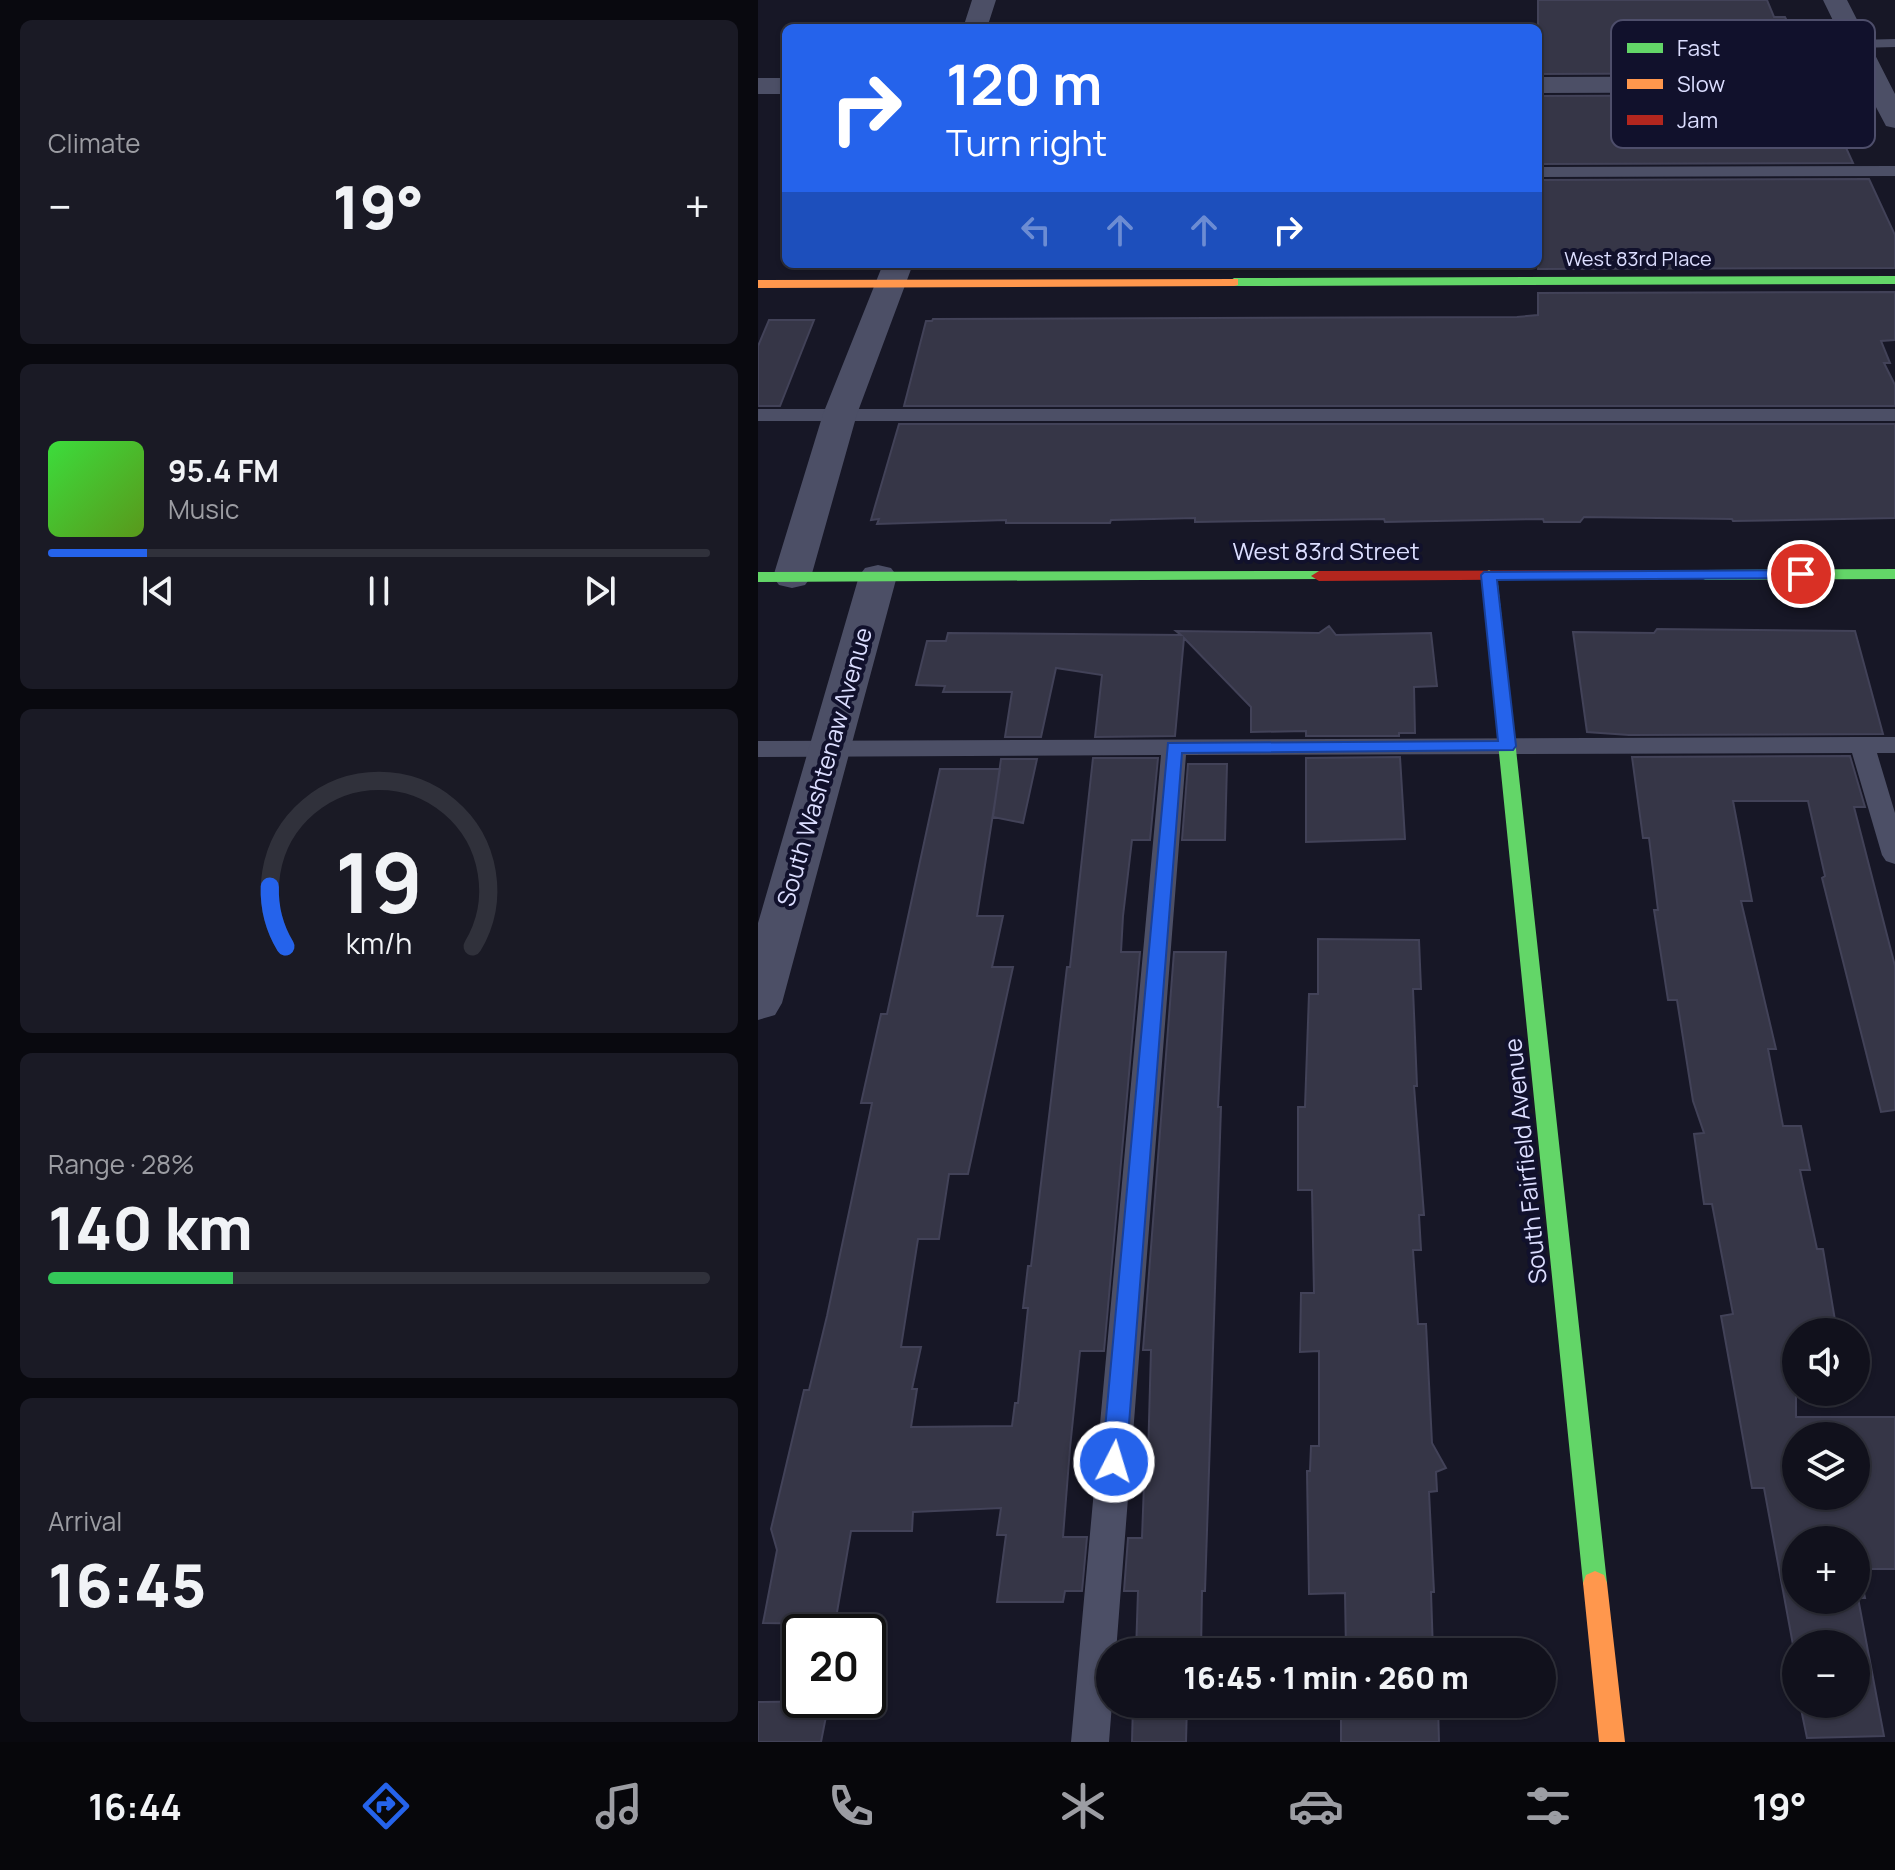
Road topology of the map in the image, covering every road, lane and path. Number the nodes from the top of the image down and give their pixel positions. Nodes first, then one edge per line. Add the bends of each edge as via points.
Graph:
1 (984, 0) edge
2 (1835, 0) edge
3 (1845, 20) edge
4 (976, 24) edge
5 (1895, 43) edge
6 (1875, 44) edge
7 (1875, 80) edge
8 (1877, 84) joint
9 (1542, 85) edge
10 (1611, 85) edge
11 (758, 86) edge
12 (782, 86) edge
13 (1895, 120) edge
14 (1895, 171) edge
15 (1542, 172) edge
16 (893, 274) edge
17 (1895, 280) edge
18 (758, 284) edge
19 (840, 414) junction
20 (758, 415) edge
21 (1895, 415) edge
22 (1895, 574) edge
23 (1489, 575) junction
24 (878, 576) junction
25 (758, 577) edge
26 (792, 577) junction
27 (1862, 745) junction
28 (1895, 745) edge
29 (1507, 746) junction
30 (1174, 747) junction
31 (830, 748) junction
32 (758, 749) edge
33 (1895, 855) edge
34 (758, 1003) edge
35 (1090, 1742) edge
36 (1612, 1742) edge

1 - 4 street
2 - 3 street
5 - 6 lane
7 - 8 street
8 - 13 street
9 - 10 street
11 - 12 street
14 - 15 lane
16 - 17 street, West 83rd Place
16 - 18 street, West 83rd Place
16 - 19 street
19 - 20 lane
19 - 21 lane
19 - 26 street
22 - 23 street, West 83rd Street
23 - 24 street, West 83rd Street
23 - 29 street, South Fairfield Avenue
24 - 26 street, West 83rd Street
24 - 31 street, South Washtenaw Avenue
25 - 26 street, West 83rd Street
27 - 28 lane
27 - 29 lane
27 - 33 lane
29 - 30 lane
29 - 36 street, South Fairfield Avenue
30 - 31 lane
30 - 35 lane
31 - 32 lane
31 - 34 street, South Washtenaw Avenue

